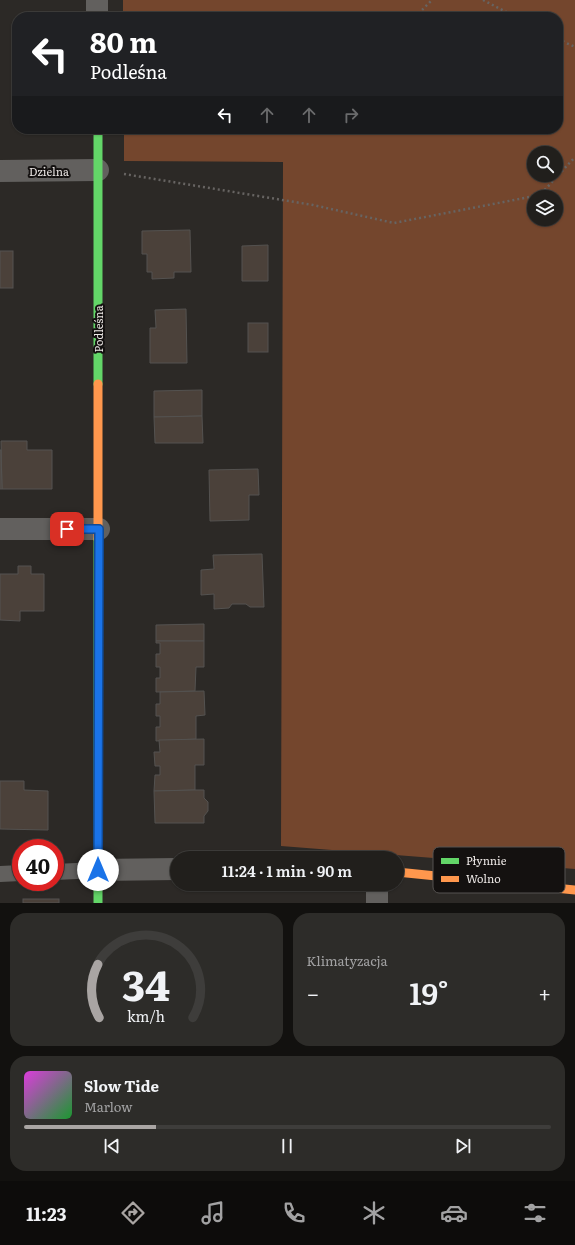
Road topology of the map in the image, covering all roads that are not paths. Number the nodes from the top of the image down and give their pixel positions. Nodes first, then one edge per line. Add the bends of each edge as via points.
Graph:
1 (97, 0) edge
2 (97, 12) edge
3 (98, 134) edge
4 (98, 170) junction
5 (0, 171) edge
6 (0, 529) edge
7 (99, 529) junction
8 (170, 869) edge
9 (98, 870) junction
10 (64, 872) edge
11 (12, 873) edge
12 (404, 873) edge
13 (0, 874) edge
14 (433, 876) edge
15 (565, 889) edge
16 (575, 890) edge
17 (377, 891) edge
18 (98, 903) edge
19 (377, 903) edge

1 - 2 street
3 - 4 street, Podleśna
4 - 5 street, Dzielna
4 - 7 street, Podleśna
6 - 7 street
7 - 9 street, Podleśna
8 - 9 street
9 - 10 lane
9 - 18 street, Podleśna
11 - 13 lane
12 - 14 street
15 - 16 street
17 - 19 street

